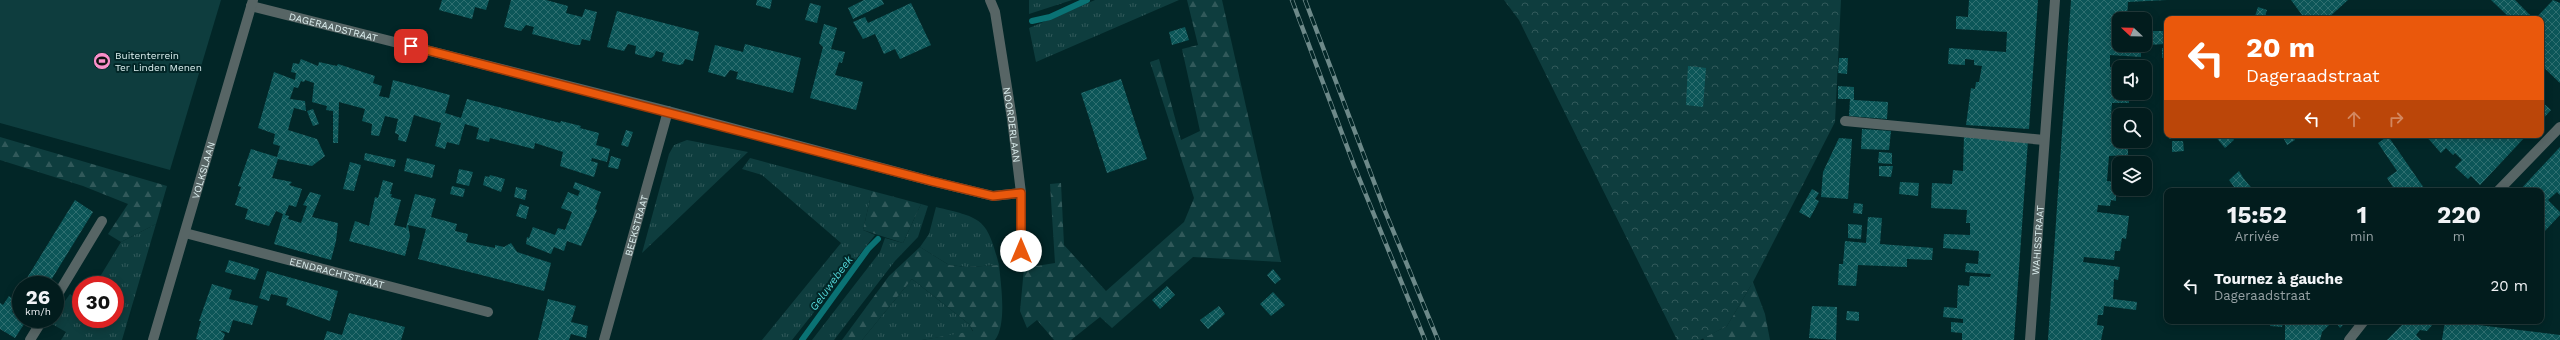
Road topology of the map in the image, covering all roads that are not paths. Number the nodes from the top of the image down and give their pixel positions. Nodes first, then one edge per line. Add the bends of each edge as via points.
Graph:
1 (990, 0) edge
2 (2055, 0) edge
3 (252, 3) edge
4 (668, 112) junction
5 (1845, 121) dead end
6 (2560, 127) edge
7 (2044, 140) junction
8 (2501, 188) edge
9 (1021, 193) junction
10 (102, 221) dead end
11 (185, 233) junction
12 (1021, 251) dead end
13 (64, 284) edge
14 (488, 312) dead end
15 (2362, 324) edge
16 (37, 328) edge
17 (30, 340) edge
18 (153, 340) edge
19 (604, 340) edge
20 (2030, 340) edge
21 (2349, 340) edge

1 - 9 street, NOORDERLAAN via 1008,94
2 - 7 street, WAHISSTRAAT
3 - 4 street, DAGERAADSTRAAT
3 - 11 street, VOLKSLAAN
4 - 9 street, DAGERAADSTRAAT via 993,196
4 - 19 street, BEEKSTRAAT
5 - 7 street
6 - 8 street
7 - 20 street, WAHISSTRAAT
9 - 12 street, NOORDERLAAN
10 - 13 street
11 - 14 street, EENDRACHTSTRAAT
11 - 18 street, VOLKSLAAN
15 - 21 street
16 - 17 street

